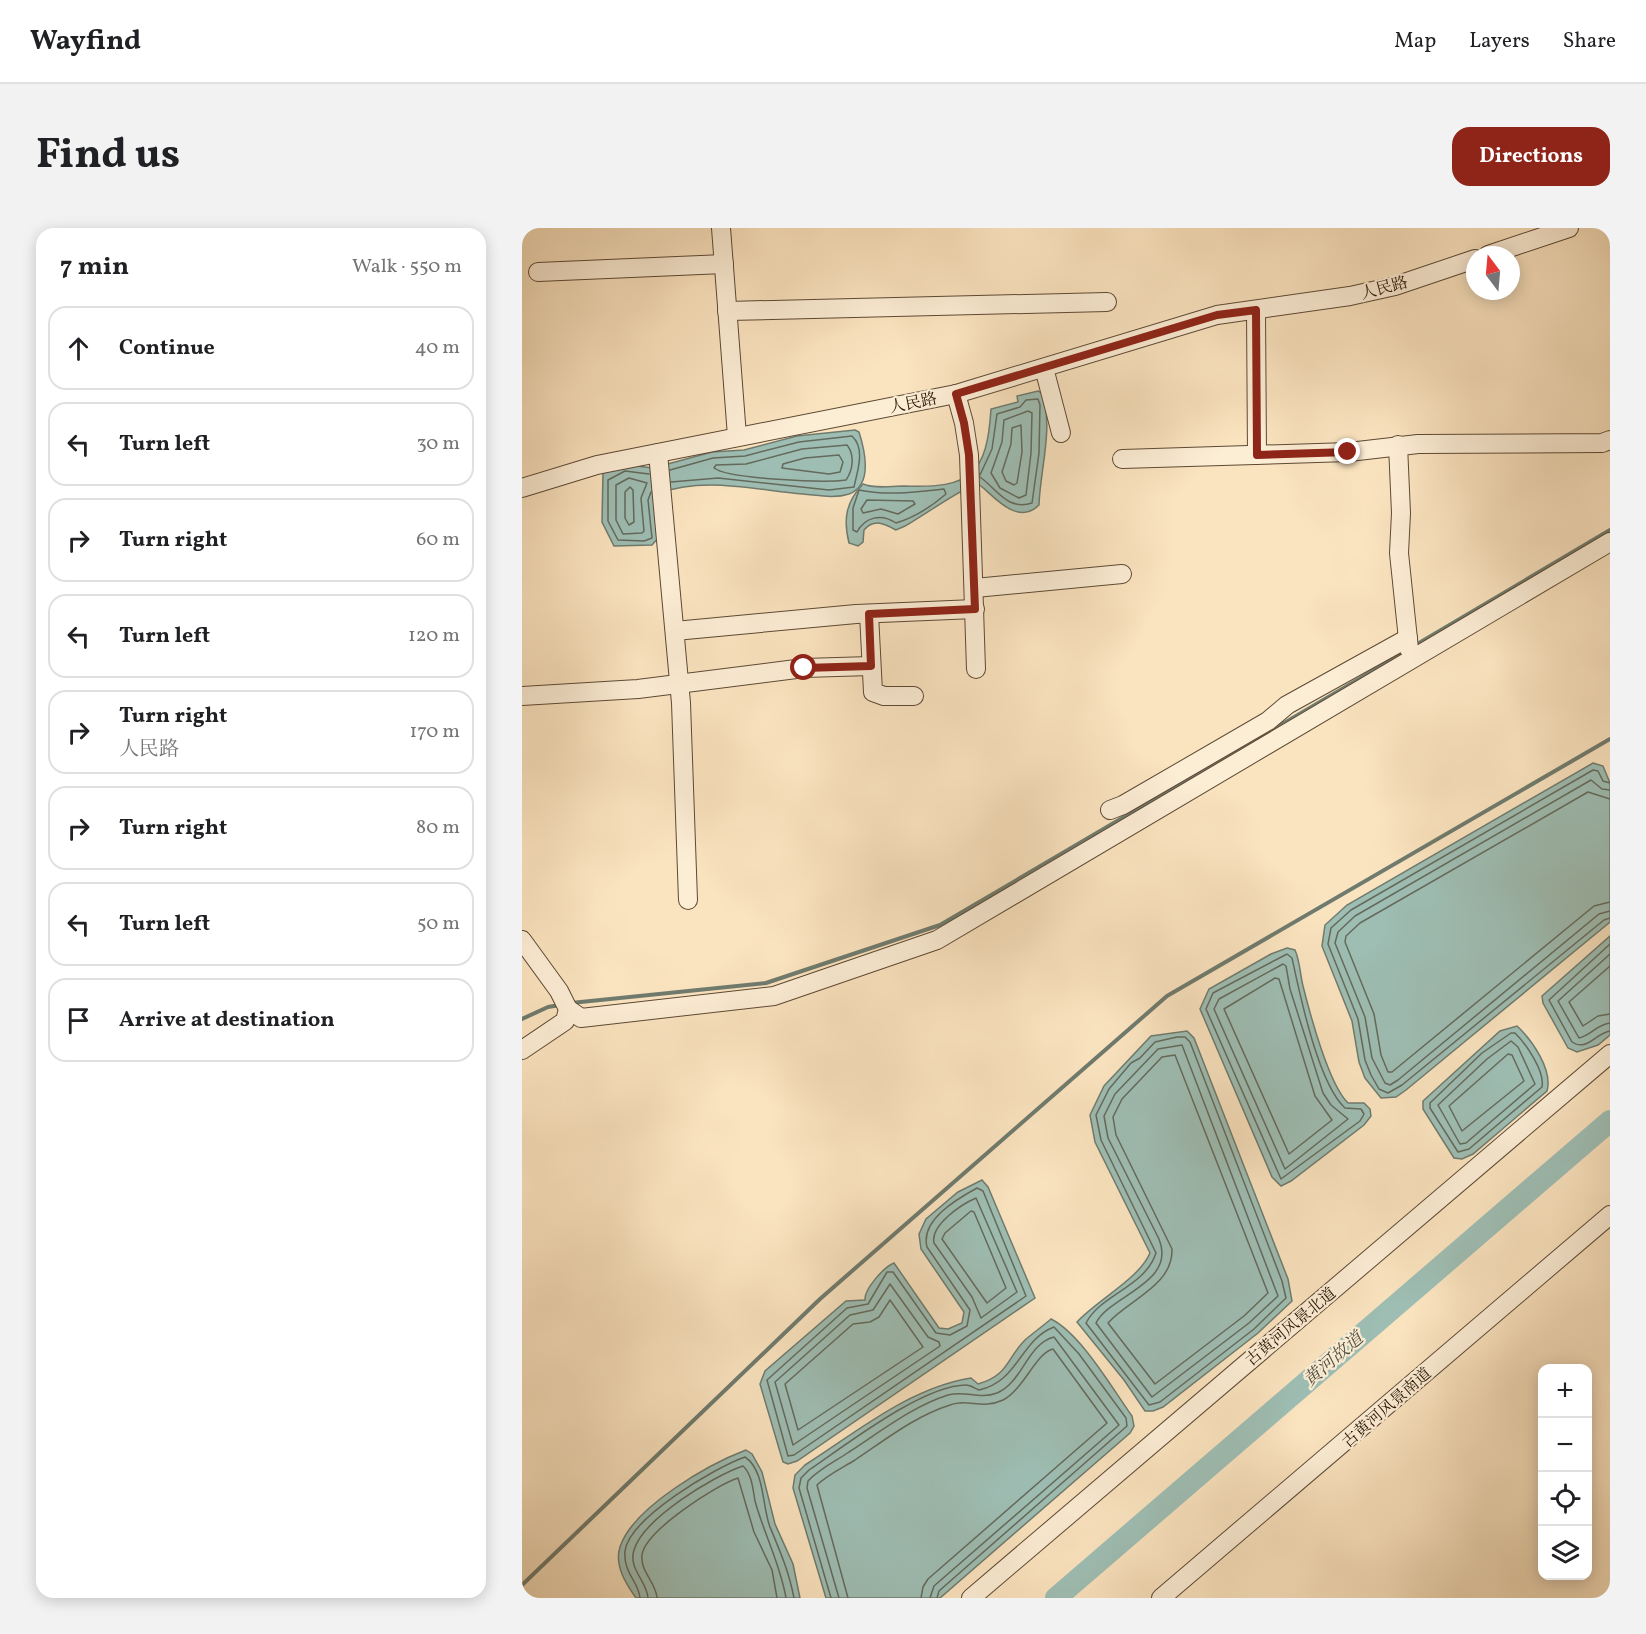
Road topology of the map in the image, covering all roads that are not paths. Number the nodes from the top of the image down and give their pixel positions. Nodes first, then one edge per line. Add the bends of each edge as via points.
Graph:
1 (721, 228) edge
2 (1569, 228) edge
3 (1515, 246) edge
4 (1466, 262) edge
5 (724, 264) junction
6 (538, 272) dead end
7 (1107, 302) dead end
8 (1256, 310) junction
9 (727, 311) junction
10 (1044, 368) junction
11 (956, 394) junction
12 (1061, 433) dead end
13 (737, 436) junction
14 (1610, 440) edge
15 (1398, 445) junction
16 (658, 453) junction
17 (1257, 455) junction
18 (1122, 459) dead end
19 (522, 488) edge
20 (1610, 542) edge
21 (1122, 574) dead end
22 (975, 588) junction
23 (975, 609) junction
24 (869, 614) junction
25 (675, 631) junction
26 (1409, 649) junction
27 (871, 666) junction
28 (976, 669) dead end
29 (680, 684) junction
30 (522, 696) edge
31 (914, 696) dead end
32 (1110, 810) dead end
33 (688, 900) dead end
34 (522, 940) edge
35 (566, 1005) junction
36 (522, 1050) edge
37 (1610, 1054) edge
38 (1610, 1215) edge
39 (971, 1598) edge
40 (1161, 1598) edge

1 - 5 street
2 - 3 street
4 - 8 street, 人民路 via 1395,286
5 - 6 street
5 - 9 street
7 - 9 street
8 - 10 street, 人民路 via 1217,315
8 - 17 street
9 - 13 street
10 - 11 street, 人民路
10 - 12 street
11 - 13 street, 人民路
11 - 22 street via 969,455
13 - 16 street, 人民路
14 - 15 street
15 - 17 street via 1348,452
15 - 26 street via 1399,553
16 - 19 street, 人民路 via 597,465
16 - 25 street
17 - 18 street
20 - 26 street
21 - 22 street
22 - 23 street
23 - 24 street
23 - 28 street
24 - 25 street
24 - 27 street
25 - 29 street
26 - 32 street via 1287,705 1268,722
26 - 35 street via 937,940 774,996 581,1018
27 - 29 street via 804,668
27 - 31 street via 873,692
29 - 30 street
29 - 33 street
34 - 35 street
35 - 36 street via 565,1021
37 - 39 street, 古黄河风景北道
38 - 40 street, 古黄河风景南道

